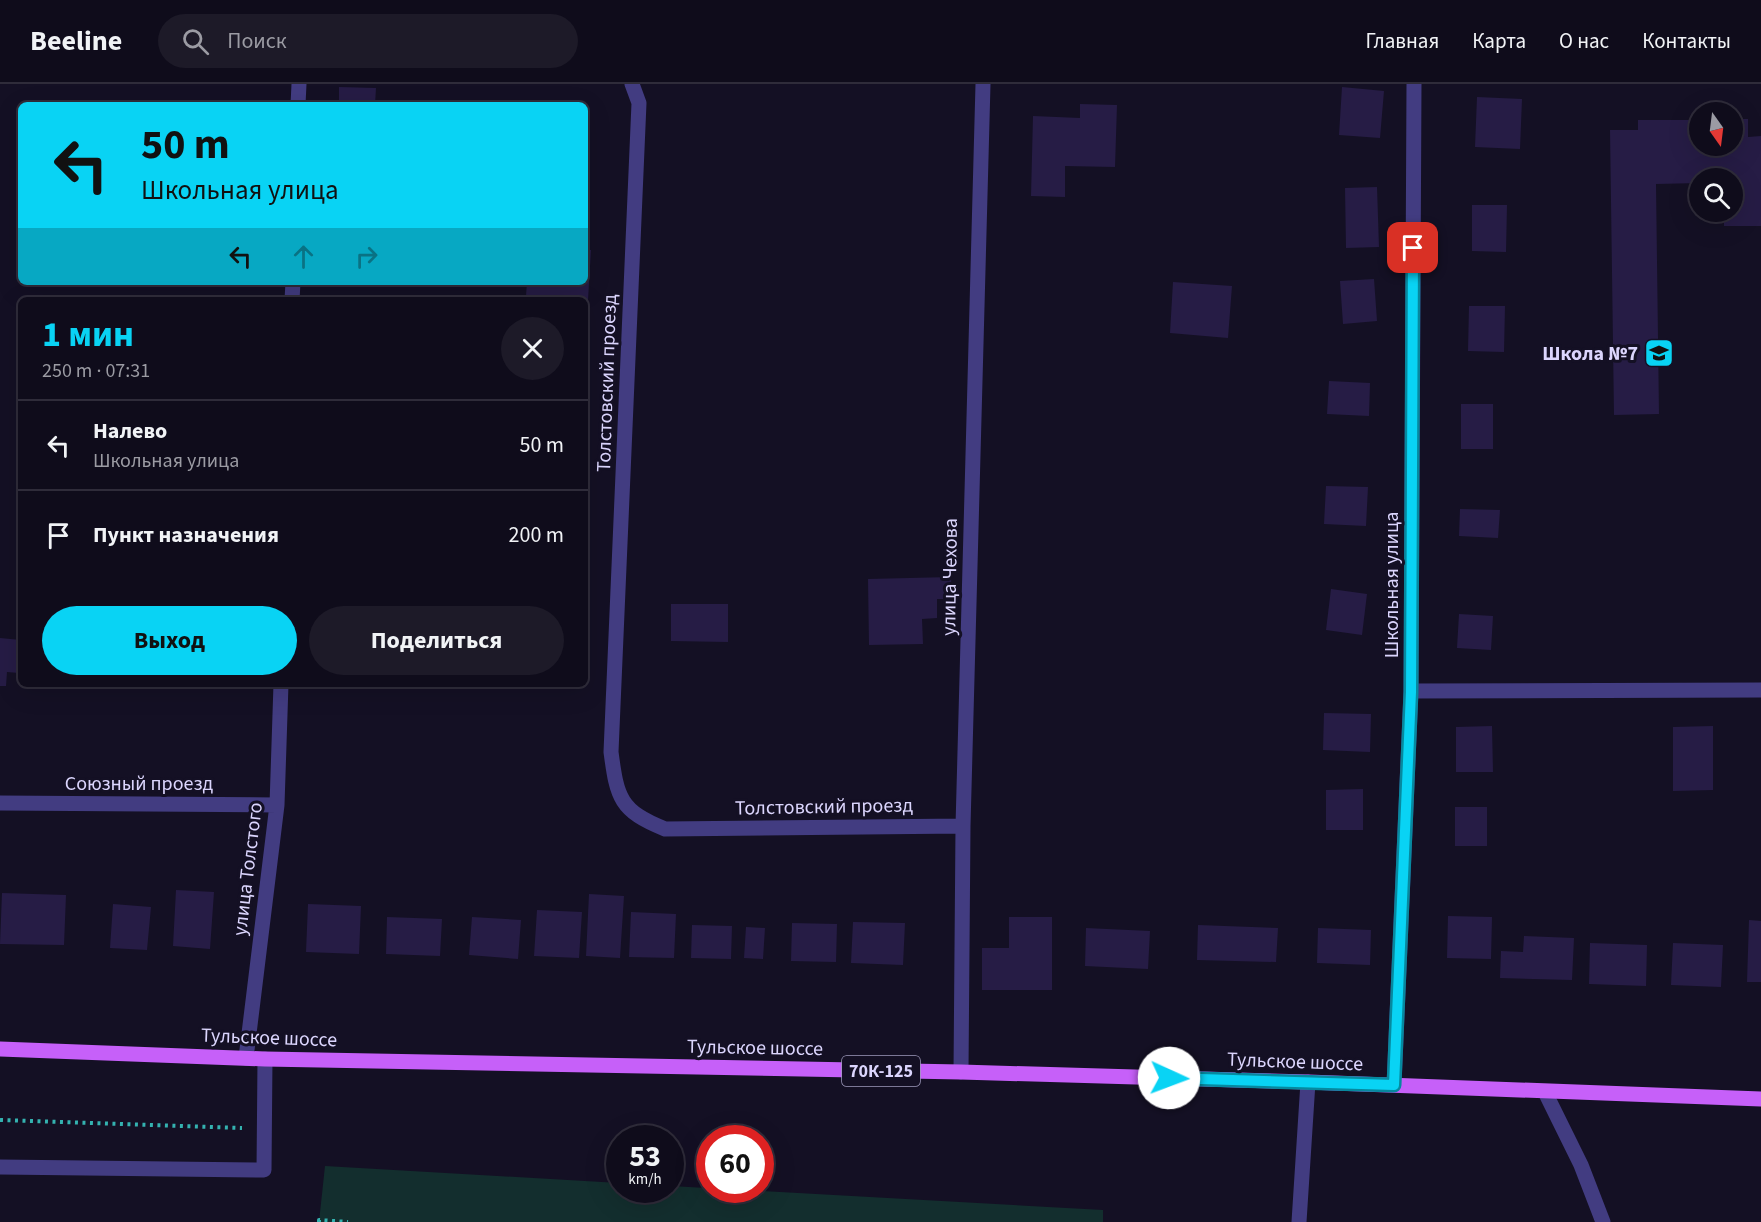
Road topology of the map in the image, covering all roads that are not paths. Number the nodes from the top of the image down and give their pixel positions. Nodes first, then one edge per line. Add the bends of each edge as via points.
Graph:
1 (299, 84) edge
2 (632, 84) edge
3 (983, 84) edge
4 (1414, 84) edge
5 (298, 102) edge
6 (280, 687) edge
7 (1761, 690) edge
8 (1411, 692) junction
9 (0, 803) edge
10 (277, 805) junction
11 (963, 826) junction
12 (0, 1049) edge
13 (246, 1058) junction
14 (265, 1059) junction
15 (961, 1072) junction
16 (1308, 1082) junction
17 (1394, 1085) junction
18 (1545, 1092) junction
19 (1761, 1099) edge
20 (0, 1167) edge
21 (1299, 1222) edge
22 (1603, 1222) edge

1 - 5 street
2 - 11 street, Толстовский проезд via 639,103 611,752 622,802 641,819 665,829
3 - 11 street, улица Чехова
4 - 8 street, Школьная улица
6 - 10 street, улица Толстого
7 - 8 street
8 - 17 street, Школьная улица
9 - 10 street, Союзный проезд
10 - 13 street, улица Толстого
11 - 15 street, улица Чехова
12 - 13 main road, Тульское шоссе / 70К-125
13 - 14 main road, Тульское шоссе / 70К-125
14 - 15 main road, Тульское шоссе / 70К-125
14 - 20 street via 264,1170
15 - 16 main road, Тульское шоссе / 70К-125
16 - 17 main road, Тульское шоссе / 70К-125
16 - 21 street
17 - 18 main road, Тульское шоссе / 70К-125
18 - 19 main road, Тульское шоссе / 70К-125
18 - 22 street via 1581,1165

